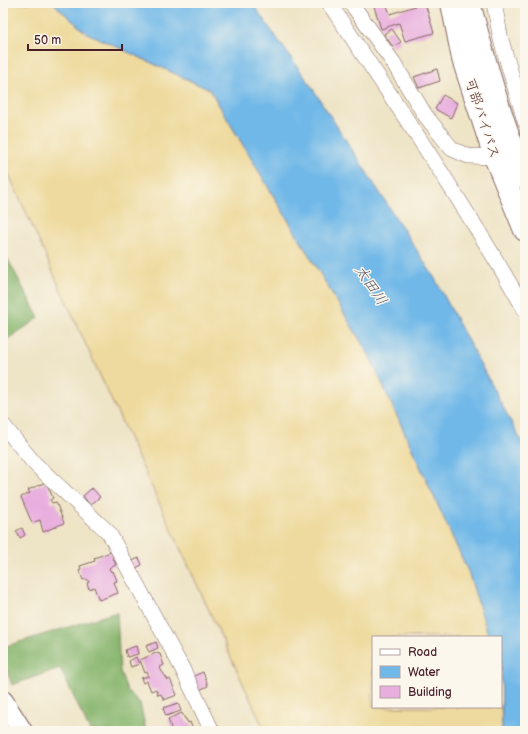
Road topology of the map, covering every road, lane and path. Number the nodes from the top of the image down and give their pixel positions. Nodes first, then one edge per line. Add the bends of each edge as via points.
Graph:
1 (329, 3) edge
2 (351, 3) edge
3 (452, 3) edge
4 (469, 3) edge
5 (494, 3) edge
6 (525, 121) edge
7 (494, 157) junction
8 (525, 178) edge
9 (525, 230) edge
10 (525, 310) edge
11 (3, 425) edge
12 (3, 701) edge
13 (22, 731) edge
14 (212, 731) edge

1 - 10 street via 434,160
2 - 7 street via 394,62 425,114 452,150 468,156
3 - 7 highway, 可部バイパス via 464,59
4 - 8 highway, 可部バイパス via 511,143
5 - 6 street via 501,40
7 - 9 highway, 可部バイパス
11 - 14 street via 34,463 109,533 182,668
12 - 13 main road

